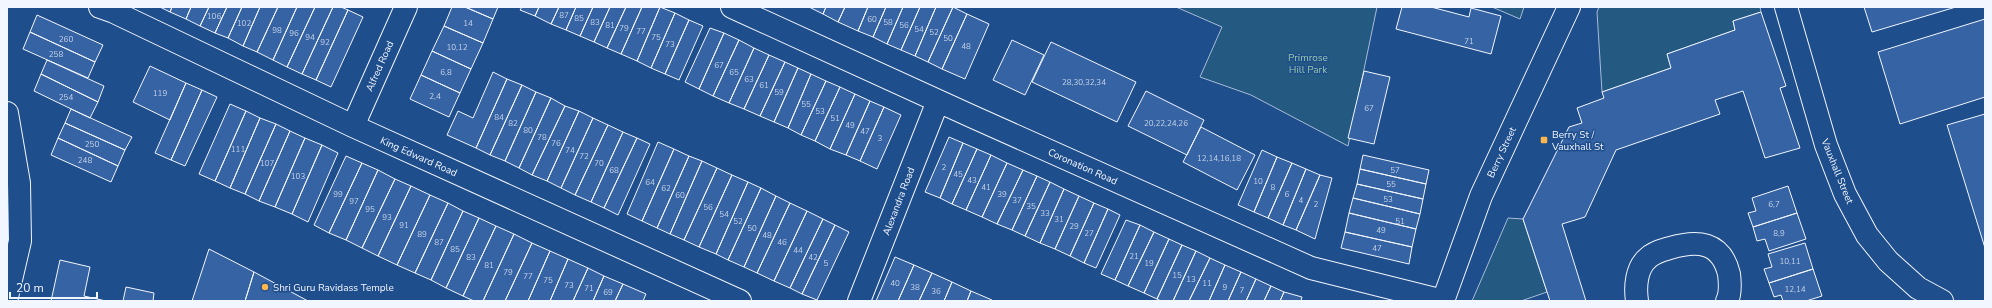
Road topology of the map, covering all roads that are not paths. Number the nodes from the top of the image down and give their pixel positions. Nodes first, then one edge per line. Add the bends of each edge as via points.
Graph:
1 (406, 7) edge
2 (732, 7) edge
3 (1569, 7) edge
4 (1786, 7) edge
5 (110, 9) edge
6 (938, 101) junction
7 (7, 113) edge
8 (352, 126) junction
9 (1914, 295) edge
10 (7, 297) edge
11 (740, 301) edge
12 (859, 301) edge
13 (1443, 301) edge
14 (1637, 301) edge
15 (1728, 301) edge
16 (1942, 301) edge

1 - 8 street, Alfred Road
2 - 6 street, Coronation Road
3 - 13 street, Berry Street via 1481,196
4 - 9 street, Vauxhall Street via 1826,146 1845,194 1866,234
5 - 8 street, King Edward Road
6 - 12 street, Alexandra Road
6 - 13 street, Coronation Road via 1311,268
7 - 10 street via 19,183 20,241
8 - 11 street, King Edward Road
9 - 16 street, Vauxhall Street
14 - 15 street via 1637,279 1641,266 1659,251 1686,243 1711,247 1727,267 1730,282

